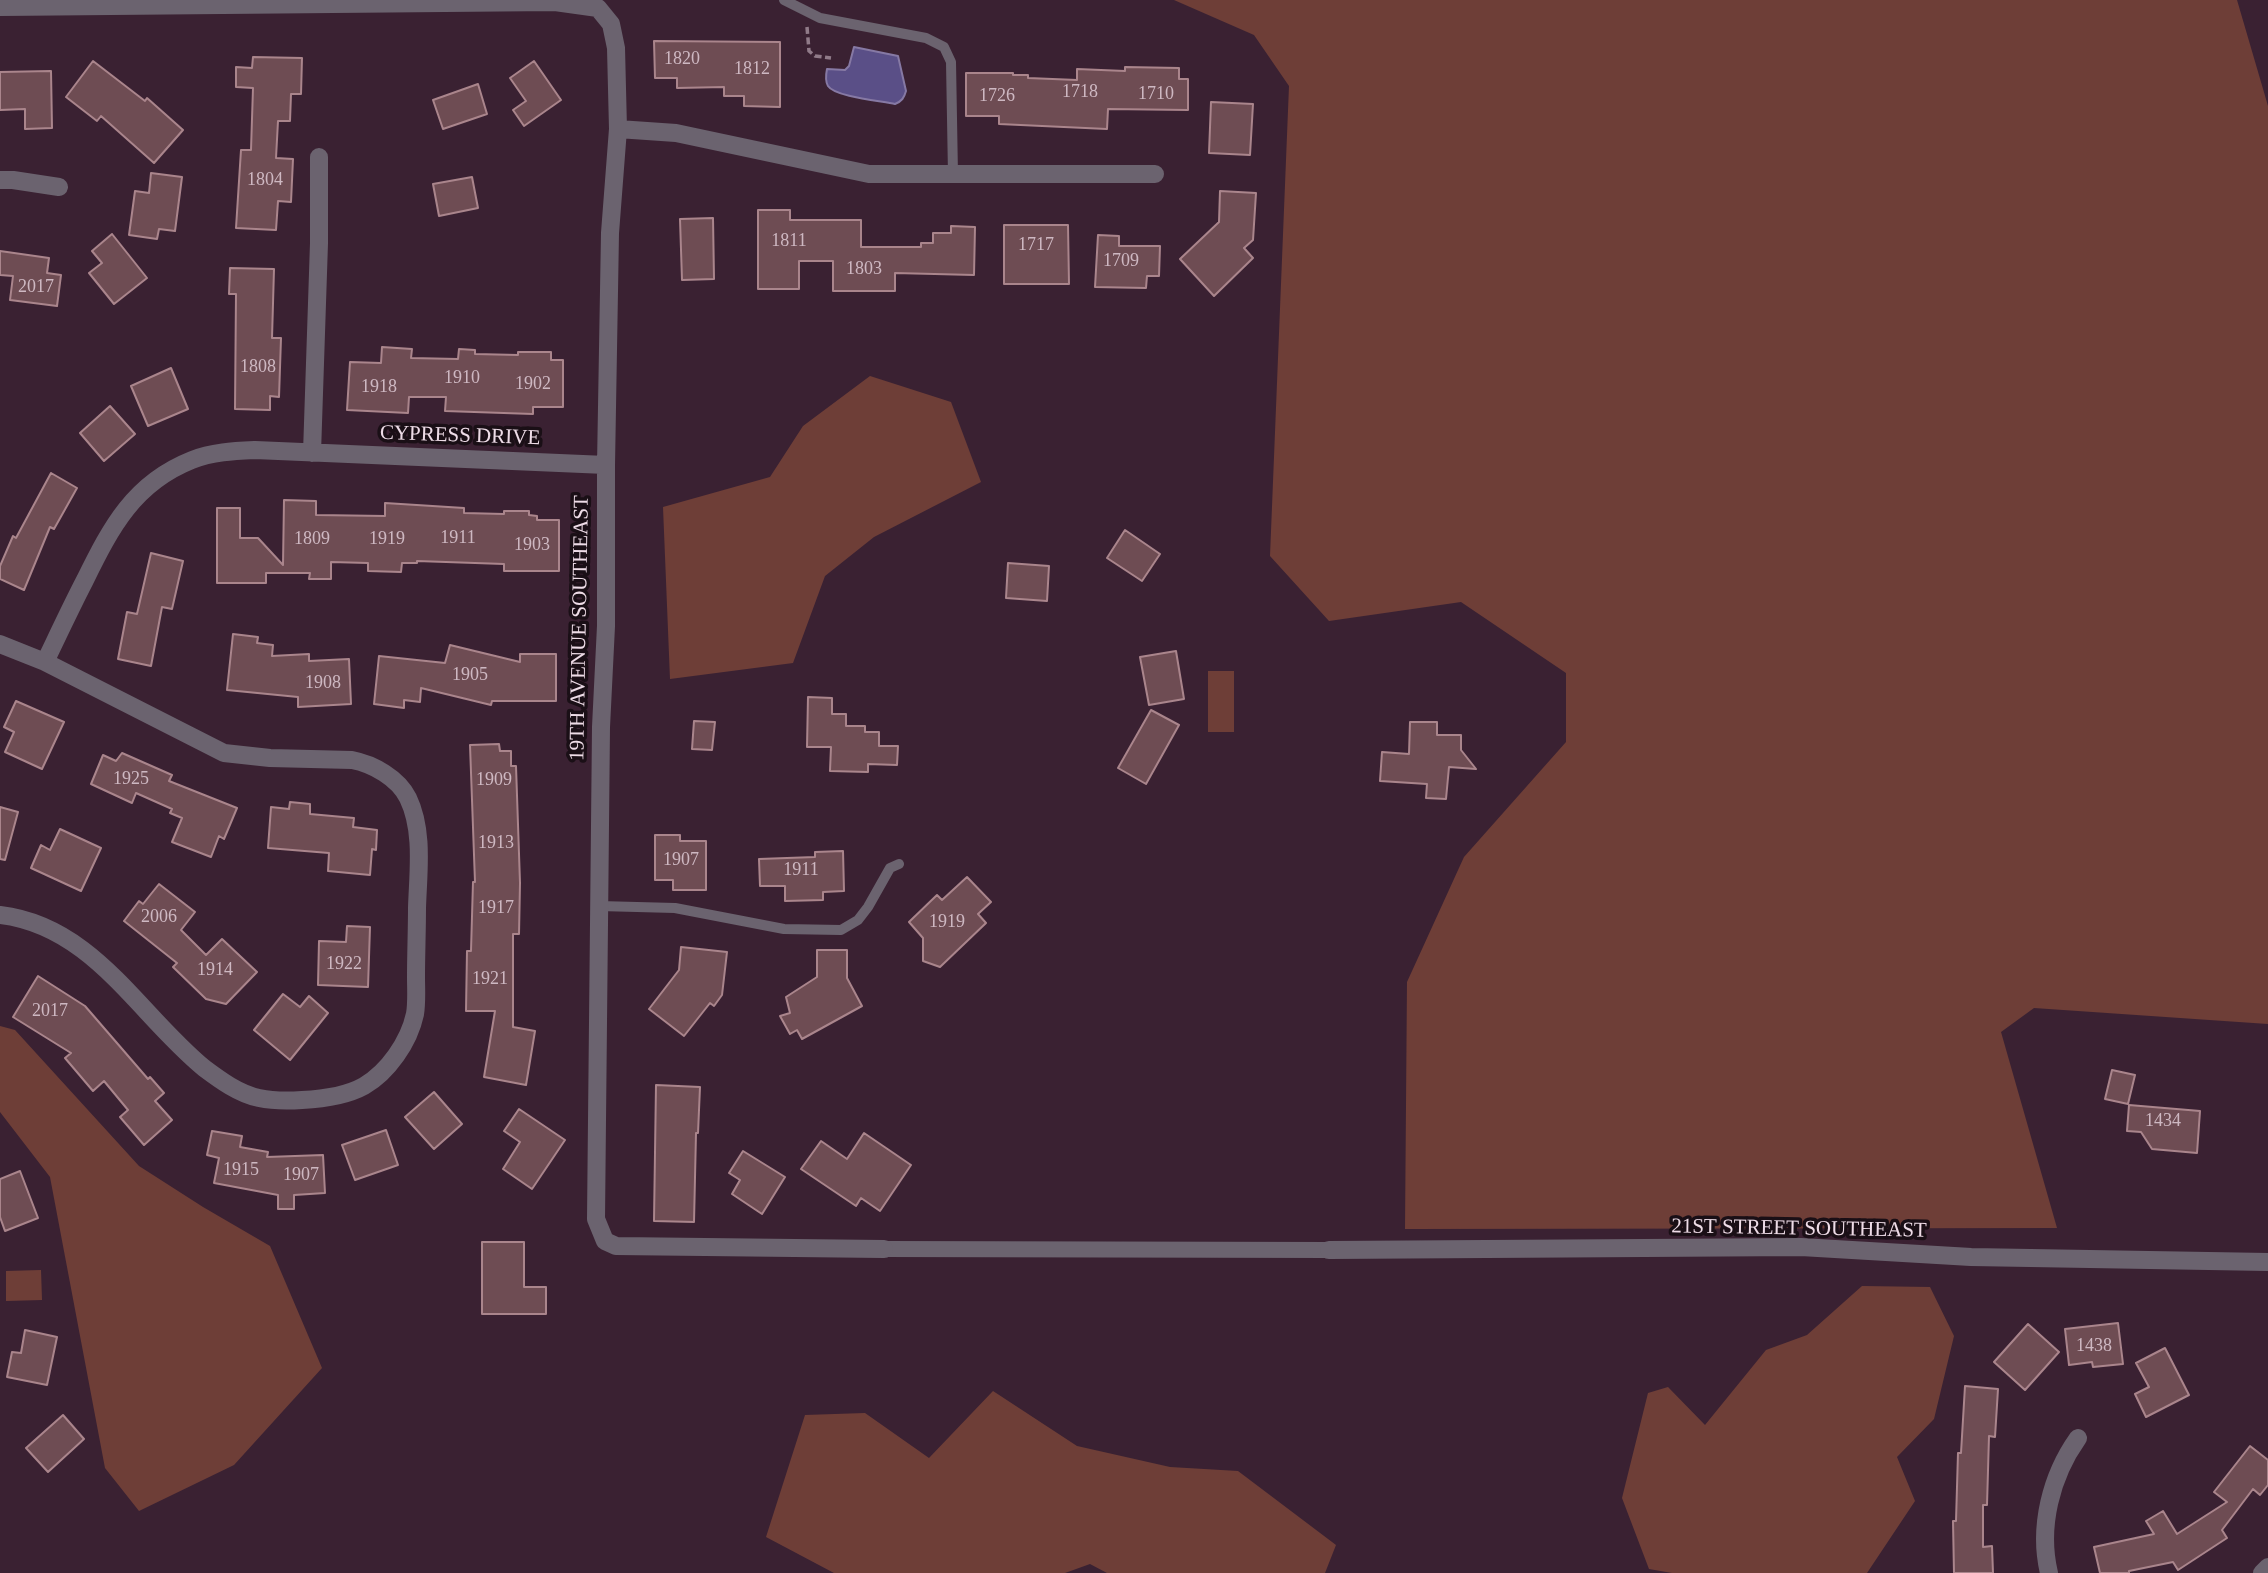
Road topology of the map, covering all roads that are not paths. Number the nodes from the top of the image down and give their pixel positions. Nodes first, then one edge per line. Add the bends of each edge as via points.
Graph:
1 (784, 0) edge
2 (555, 1) edge
3 (603, 4) edge
4 (0, 7) edge
5 (618, 130) junction
6 (319, 157) dead end
7 (1155, 174) dead end
8 (953, 175) junction
9 (0, 180) edge
10 (59, 187) dead end
11 (312, 453) junction
12 (606, 465) junction
13 (0, 644) edge
14 (45, 662) junction
15 (899, 863) dead end
16 (599, 906) junction
17 (0, 915) edge
18 (884, 1249) joint
19 (1329, 1250) joint
20 (2268, 1262) edge
21 (2078, 1438) dead end
22 (2268, 1567) edge
23 (2049, 1573) edge
24 (2262, 1573) edge

1 - 8 lane via 820,19 926,38 944,47 951,62
2 - 3 street
2 - 4 street
3 - 5 street, 19TH AVENUE SOUTHEAST via 616,48
5 - 8 street via 676,132 869,174
5 - 12 street, 19TH AVENUE SOUTHEAST via 610,233
6 - 11 street
7 - 8 street
9 - 10 street
11 - 12 street, CYPRESS DRIVE
11 - 14 street, CYPRESS DRIVE via 255,450 213,454 166,472 119,516
12 - 16 street, 19TH AVENUE SOUTHEAST
13 - 14 street
14 - 17 street via 224,753 365,762 399,787 413,810 418,840 415,1012 402,1046 364,1086 322,1098 258,1098 217,1078 191,1058 91,955 40,925
15 - 16 lane via 890,868 858,920 841,930 784,929 675,908
16 - 18 street, 19TH AVENUE SOUTHEAST via 596,1219 605,1241 616,1246
18 - 19 street
19 - 20 street, 21ST STREET SOUTHEAST via 1801,1247 1970,1257
21 - 23 street via 2049,1500 2045,1534
22 - 24 street

